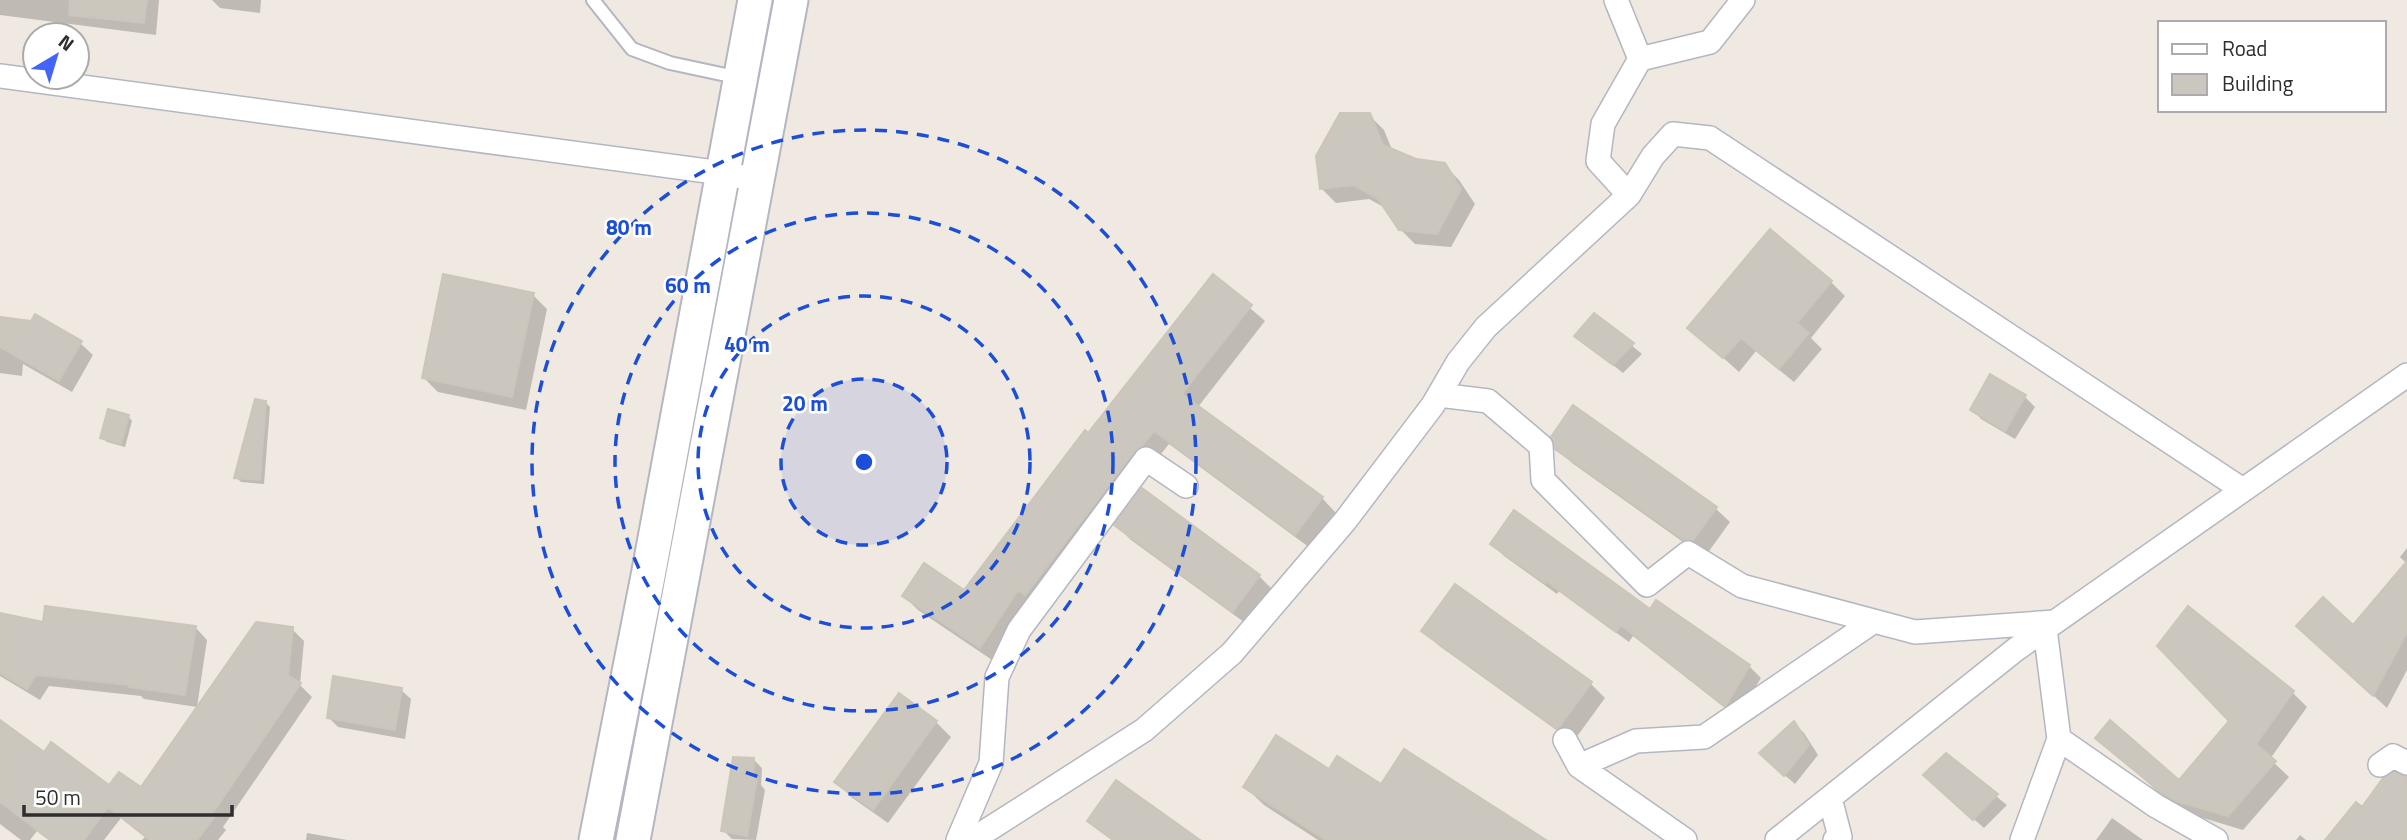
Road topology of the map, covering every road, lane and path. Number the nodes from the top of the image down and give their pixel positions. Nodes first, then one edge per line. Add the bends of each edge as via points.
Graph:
1 (593, 0) edge
2 (755, 0) edge
3 (791, 0) edge
4 (1616, 0) edge
5 (1743, 0) edge
6 (1640, 59) junction
7 (0, 76) edge
8 (740, 78) junction
9 (722, 173) junction
10 (758, 180) junction
11 (1629, 195) junction
12 (2407, 375) edge
13 (1439, 395) junction
14 (1186, 486) dead end
15 (2244, 489) junction
16 (1874, 621) junction
17 (2050, 625) junction
18 (2059, 739) junction
19 (1565, 740) dead end
20 (2407, 763) edge
21 (2381, 765) dead end
22 (1579, 766) junction
23 (1830, 798) junction
24 (596, 840) edge
25 (633, 840) edge
26 (958, 840) edge
27 (972, 840) edge
28 (1685, 840) edge
29 (1777, 840) edge
30 (1835, 840) edge
31 (2022, 840) edge
32 (2216, 840) edge

1 - 8 lane via 632,49 670,63
2 - 8 main road
3 - 10 main road
4 - 6 street
5 - 6 street via 1710,42
6 - 11 street via 1603,124 1598,161
7 - 9 street
8 - 9 main road
9 - 10 street
9 - 24 main road
10 - 25 main road
11 - 13 street via 1486,327
11 - 15 street via 1673,134 1710,138
12 - 15 street
13 - 16 street via 1488,401 1541,446 1543,480 1647,585 1688,553 1742,586
13 - 27 street via 1345,521 1231,653 1144,730
14 - 26 street via 1146,459 1019,630 997,677 991,763
15 - 17 street
16 - 17 street via 1915,632
16 - 22 street via 1704,737 1636,741
17 - 18 street
17 - 23 street
18 - 31 street
18 - 32 street via 2156,806
19 - 22 street
20 - 21 street via 2393,756
22 - 28 street
23 - 29 street
23 - 30 street via 1840,837

